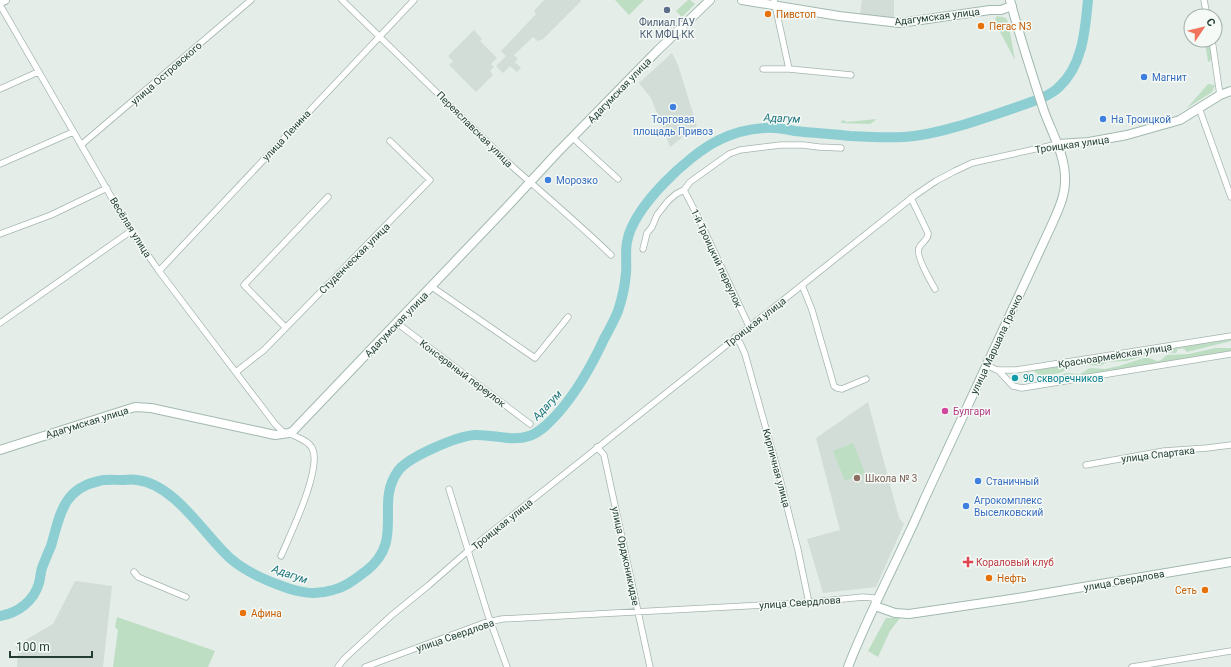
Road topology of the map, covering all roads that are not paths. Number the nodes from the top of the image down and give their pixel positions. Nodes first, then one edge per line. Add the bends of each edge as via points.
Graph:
1 (5, 0) edge
2 (251, 0) edge
3 (342, 0) edge
4 (414, 0) edge
5 (710, 0) edge
6 (742, 0) edge
7 (774, 2) edge
8 (1011, 3) edge
9 (0, 4) edge
10 (379, 36) junction
11 (1213, 48) edge
12 (762, 69) dead end
13 (789, 69) junction
14 (38, 72) junction
15 (851, 75) dead end
16 (0, 89) edge
17 (1231, 91) edge
18 (1220, 95) junction
19 (1199, 108) junction
20 (73, 132) junction
21 (572, 138) junction
22 (390, 142) dead end
23 (1058, 144) junction
24 (81, 145) junction
25 (841, 148) dead end
26 (0, 164) edge
27 (618, 179) dead end
28 (530, 182) junction
29 (106, 188) junction
30 (684, 190) junction
31 (328, 197) dead end
32 (1231, 197) edge
33 (911, 198) junction
34 (131, 231) junction
35 (0, 234) edge
36 (643, 248) dead end
37 (611, 255) dead end
38 (159, 270) junction
39 (802, 285) junction
40 (432, 286) junction
41 (935, 290) dead end
42 (568, 317) dead end
43 (0, 323) edge
44 (397, 324) junction
45 (749, 326) junction
46 (285, 327) junction
47 (1231, 336) edge
48 (735, 337) junction
49 (1231, 354) edge
50 (986, 365) junction
51 (998, 370) junction
52 (236, 372) junction
53 (866, 379) dead end
54 (530, 424) dead end
55 (287, 434) junction
56 (1231, 445) edge
57 (597, 448) junction
58 (0, 450) edge
59 (1086, 465) dead end
60 (449, 489) dead end
61 (469, 550) junction
62 (281, 556) dead end
63 (1231, 562) edge
64 (134, 572) dead end
65 (186, 597) dead end
66 (809, 603) junction
67 (875, 606) junction
68 (638, 612) junction
69 (491, 621) junction
70 (1231, 651) edge
71 (338, 667) edge
72 (365, 667) edge
73 (507, 667) edge
74 (650, 667) edge
75 (848, 667) edge
76 (1132, 667) edge

1 - 9 main road
2 - 24 street, улица Островского
3 - 10 street, Переяславская улица
4 - 10 street, улица Ленина
5 - 21 main road, Адагумская улица
6 - 7 main road, Адагумская улица
7 - 8 main road, Адагумская улица via 858,19 900,23 1001,10
7 - 13 street
8 - 23 main road, улица Маршала Гречко via 1026,58
9 - 14 street, Весёлая улица
10 - 28 street, Переяславская улица
10 - 38 street, улица Ленина
11 - 18 street
12 - 13 street
13 - 15 street
14 - 16 street
14 - 20 street, Весёлая улица
17 - 18 main road, Троицкая улица
18 - 19 main road, Троицкая улица
19 - 23 main road, Троицкая улица via 1180,120 1142,132 1090,142
19 - 32 street
20 - 24 street, Весёлая улица
20 - 26 street
21 - 27 street
21 - 28 main road, Адагумская улица
22 - 46 street, Студенческая улица via 430,180
23 - 33 street, Троицкая улица via 972,163 936,181
23 - 50 main road, улица Маршала Гречко via 1066,177 1064,195
24 - 29 street, Весёлая улица
25 - 30 street via 781,145 734,152 723,157
28 - 37 street, Переяславская улица via 570,215
28 - 40 main road, Адагумская улица
29 - 34 street, Весёлая улица
29 - 35 street via 51,215
30 - 36 street via 676,194 657,214
30 - 45 street, 1-й Троицкий переулок
31 - 46 street via 244,285
33 - 39 street, Троицкая улица
33 - 41 street via 928,233 918,252
34 - 38 street, Весёлая улица
34 - 43 street
38 - 52 street, Весёлая улица
39 - 45 street, Троицкая улица
39 - 53 street via 834,386 842,388
40 - 42 street via 535,358
40 - 44 main road, Адагумская улица
44 - 54 street, Консервный переулок
44 - 55 main road, Адагумская улица via 294,431
45 - 48 street, Троицкая улица
46 - 52 street, Студенческая улица via 264,350
47 - 51 street, Красноармейская улица via 1030,368
48 - 57 street, Троицкая улица
48 - 66 street, Кирпичная улица via 745,354 779,475
49 - 51 street, Красноармейская улица via 1022,388 1013,386
50 - 51 street, Красноармейская улица
50 - 67 main road, улица Маршала Гречко
52 - 55 street, Весёлая улица via 275,424
55 - 58 main road, Адагумская улица via 276,435 151,408 135,407
55 - 62 street, Весёлая улица via 310,445 315,454 311,482
56 - 59 street, улица Спартака via 1164,451
57 - 61 street, Троицкая улица
57 - 68 street, улица Орджоникидзе via 604,455
60 - 61 street
61 - 69 street
61 - 71 street, Троицкая улица via 392,615
63 - 67 main road, улица Свердлова via 909,614 895,614
64 - 65 street via 138,577
66 - 67 street, улица Свердлова via 869,597 874,598
66 - 68 street, улица Свердлова
67 - 75 main road, улица Маршала Гречко
68 - 69 street, улица Свердлова
68 - 74 street, улица Орджоникидзе
69 - 72 street, улица Свердлова
69 - 73 street
70 - 76 street

